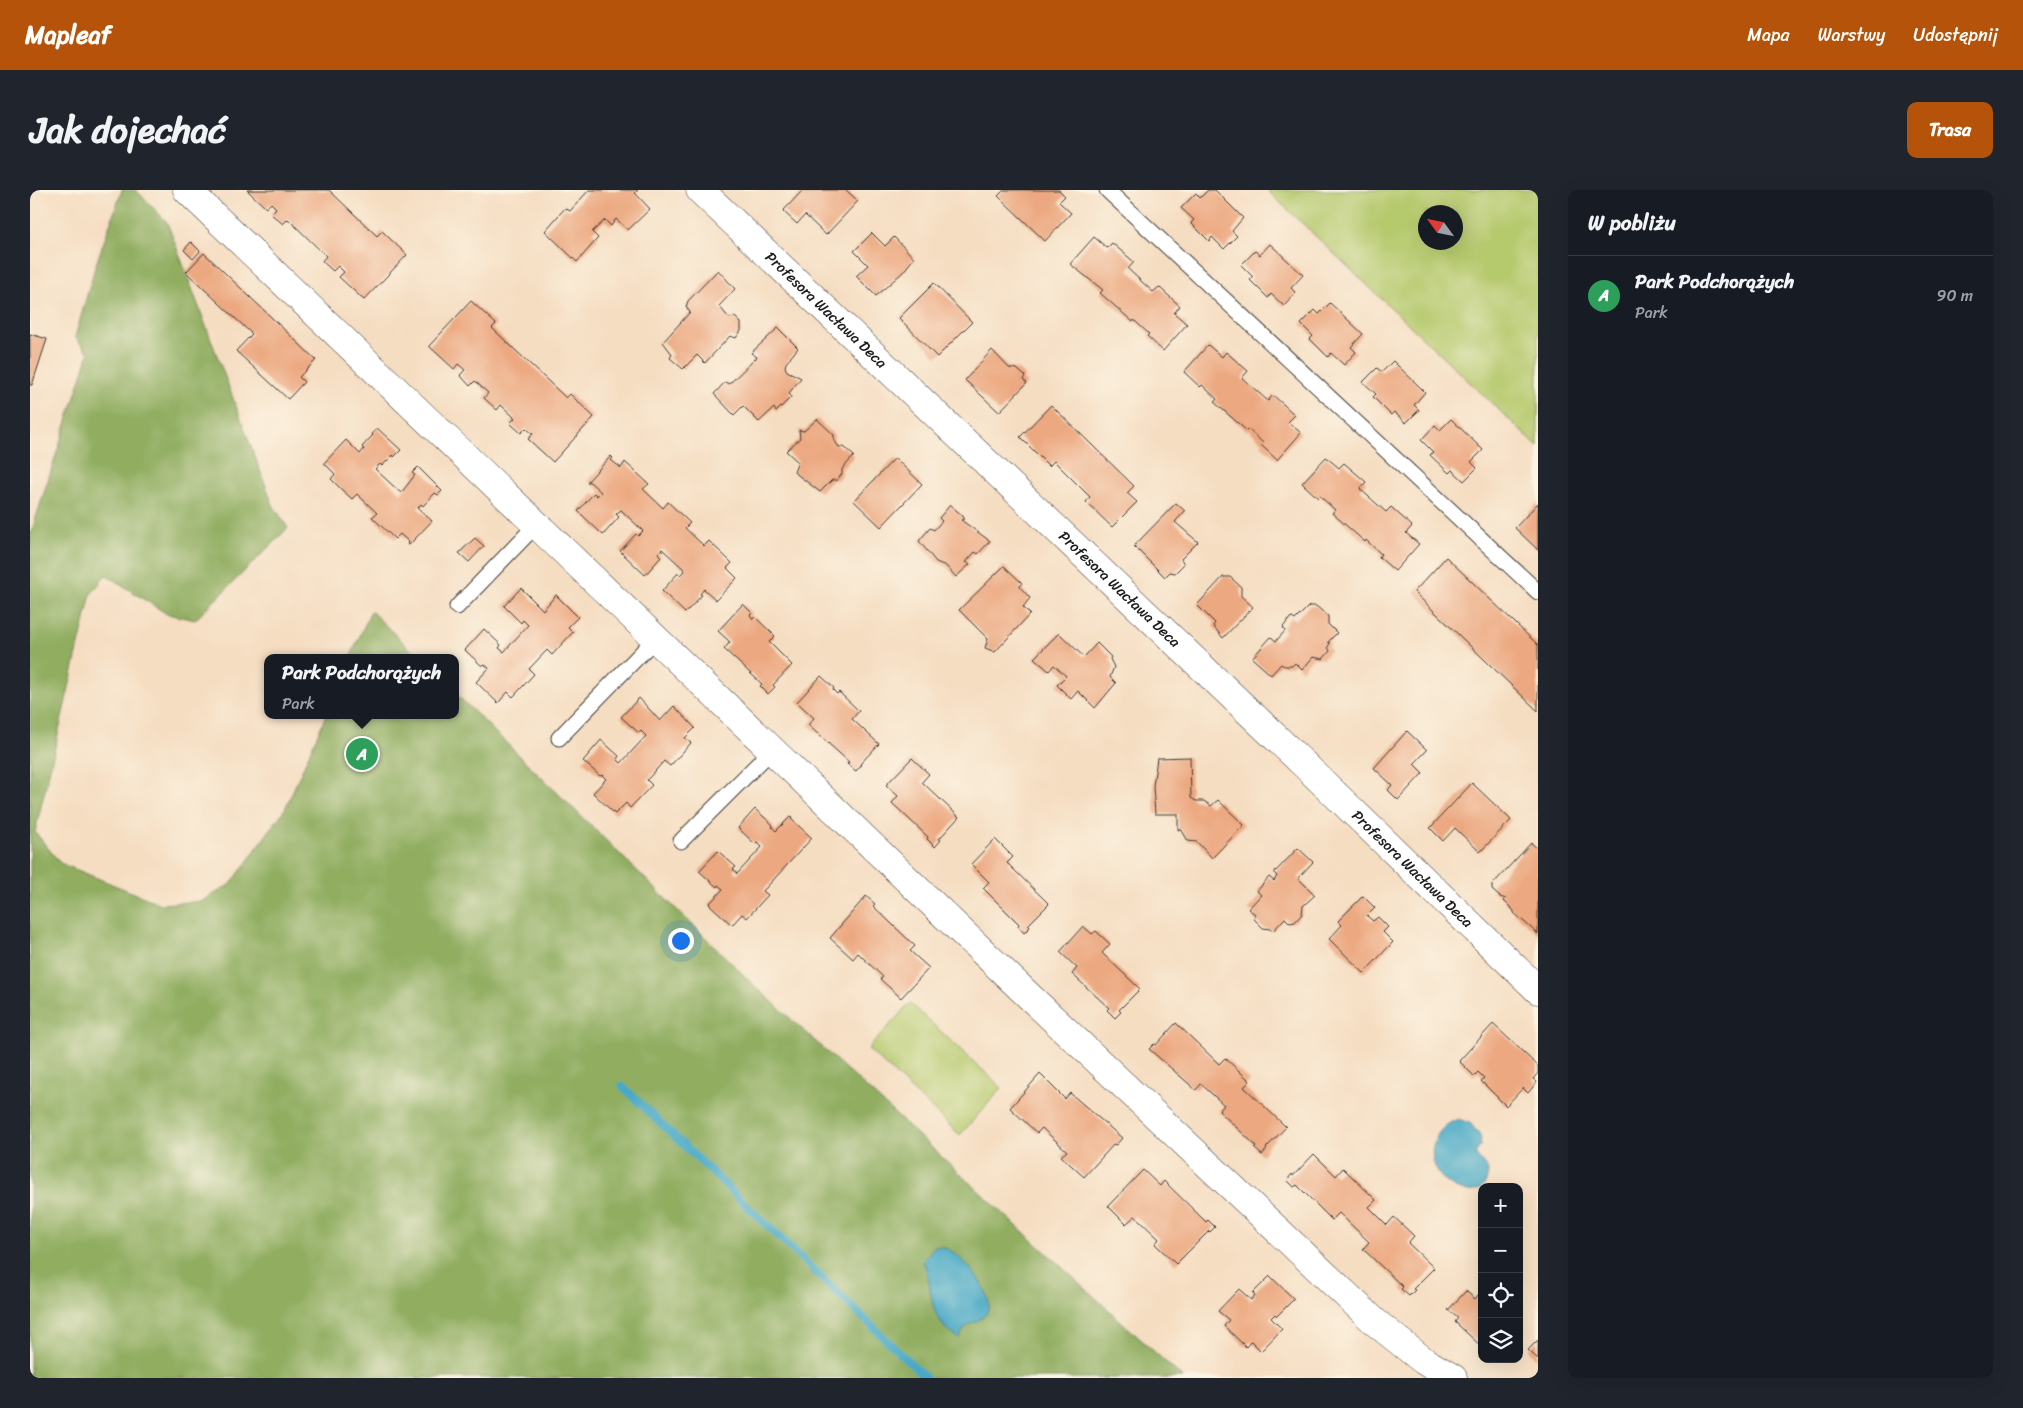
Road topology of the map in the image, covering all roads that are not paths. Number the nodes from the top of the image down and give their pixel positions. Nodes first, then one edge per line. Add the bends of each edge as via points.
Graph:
1 (188, 190) edge
2 (700, 190) edge
3 (1107, 190) edge
4 (537, 524) junction
5 (1538, 592) edge
6 (456, 607) dead end
7 (656, 638) junction
8 (559, 738) dead end
9 (772, 750) junction
10 (681, 840) dead end
11 (1538, 990) edge
12 (1452, 1378) edge

1 - 4 street
2 - 11 street, Profesora Wacława Deca
3 - 5 lane
4 - 6 lane
4 - 7 street
7 - 8 lane
7 - 9 street
9 - 10 lane
9 - 12 street via 1375,1322 1424,1361

